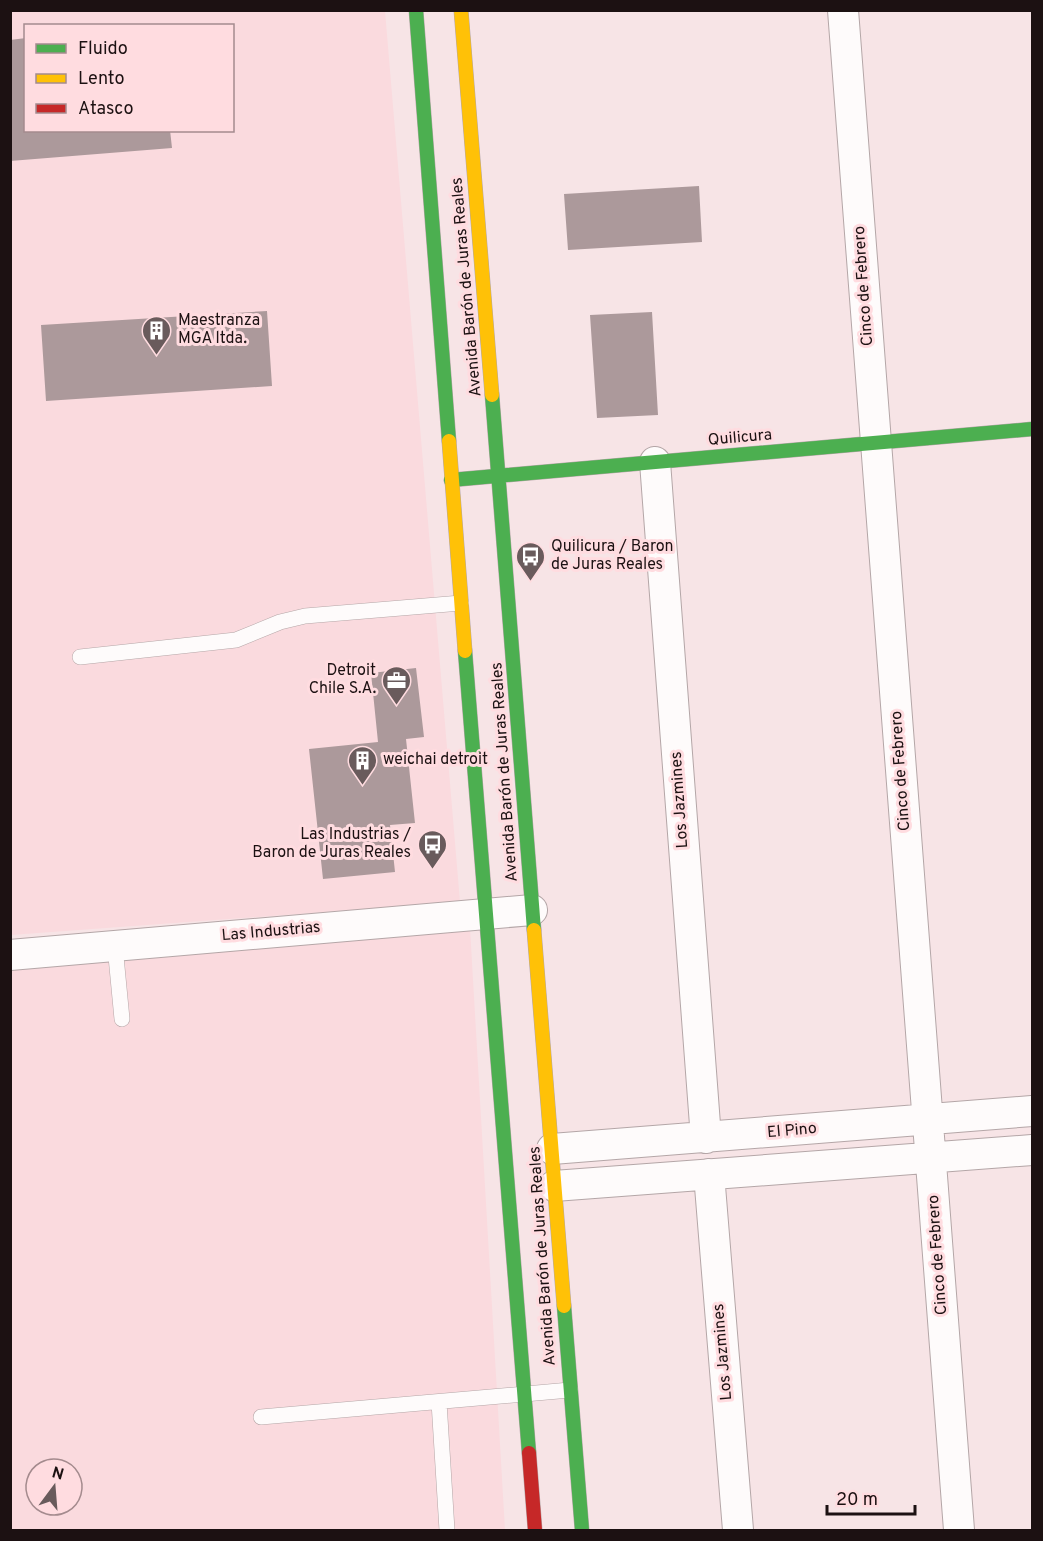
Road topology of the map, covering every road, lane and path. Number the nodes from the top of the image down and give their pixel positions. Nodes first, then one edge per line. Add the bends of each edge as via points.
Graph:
1 (416, 10) edge
2 (461, 10) edge
3 (843, 10) edge
4 (1032, 429) edge
5 (876, 442) junction
6 (655, 462) junction
7 (498, 475) junction
8 (451, 480) junction
9 (460, 603) junction
10 (81, 657) dead end
11 (532, 910) junction
12 (485, 914) junction
13 (115, 946) junction
14 (10, 954) edge
15 (122, 1019) dead end
16 (1032, 1111) edge
17 (927, 1120) junction
18 (706, 1138) junction
19 (552, 1149) junction
20 (1032, 1149) edge
21 (930, 1157) junction
22 (709, 1174) junction
23 (554, 1186) junction
24 (570, 1390) junction
25 (524, 1394) junction
26 (439, 1402) junction
27 (261, 1417) dead end
28 (447, 1530) edge
29 (535, 1530) edge
30 (582, 1530) edge
31 (738, 1530) edge
32 (959, 1530) edge

1 - 8 street, Avenida Barón de Juras Reales
2 - 7 street, Avenida Barón de Juras Reales
3 - 5 street, Cinco de Febrero
4 - 5 street, Quilicura
5 - 6 street, Quilicura
5 - 17 street, Cinco de Febrero
6 - 7 street, Quilicura
6 - 18 street, Los Jazmines
7 - 8 street, Quilicura
7 - 11 street, Avenida Barón de Juras Reales
8 - 9 street, Avenida Barón de Juras Reales
9 - 10 lane via 305,616 236,640
9 - 12 street, Avenida Barón de Juras Reales
11 - 12 street, Las Industrias
11 - 19 street, Avenida Barón de Juras Reales
12 - 13 street, Las Industrias
12 - 25 street, Avenida Barón de Juras Reales
13 - 14 street, Las Industrias
13 - 15 lane
16 - 17 street, El Pino
17 - 18 street, El Pino
17 - 21 street, Cinco de Febrero
18 - 19 street, El Pino
19 - 23 street, Avenida Barón de Juras Reales
20 - 21 street
21 - 22 street
21 - 32 street, Cinco de Febrero
22 - 23 street
22 - 31 street, Los Jazmines
23 - 24 street, Avenida Barón de Juras Reales
24 - 25 lane
24 - 30 street, Avenida Barón de Juras Reales
25 - 26 lane
25 - 29 street, Avenida Barón de Juras Reales
26 - 27 lane
26 - 28 lane

